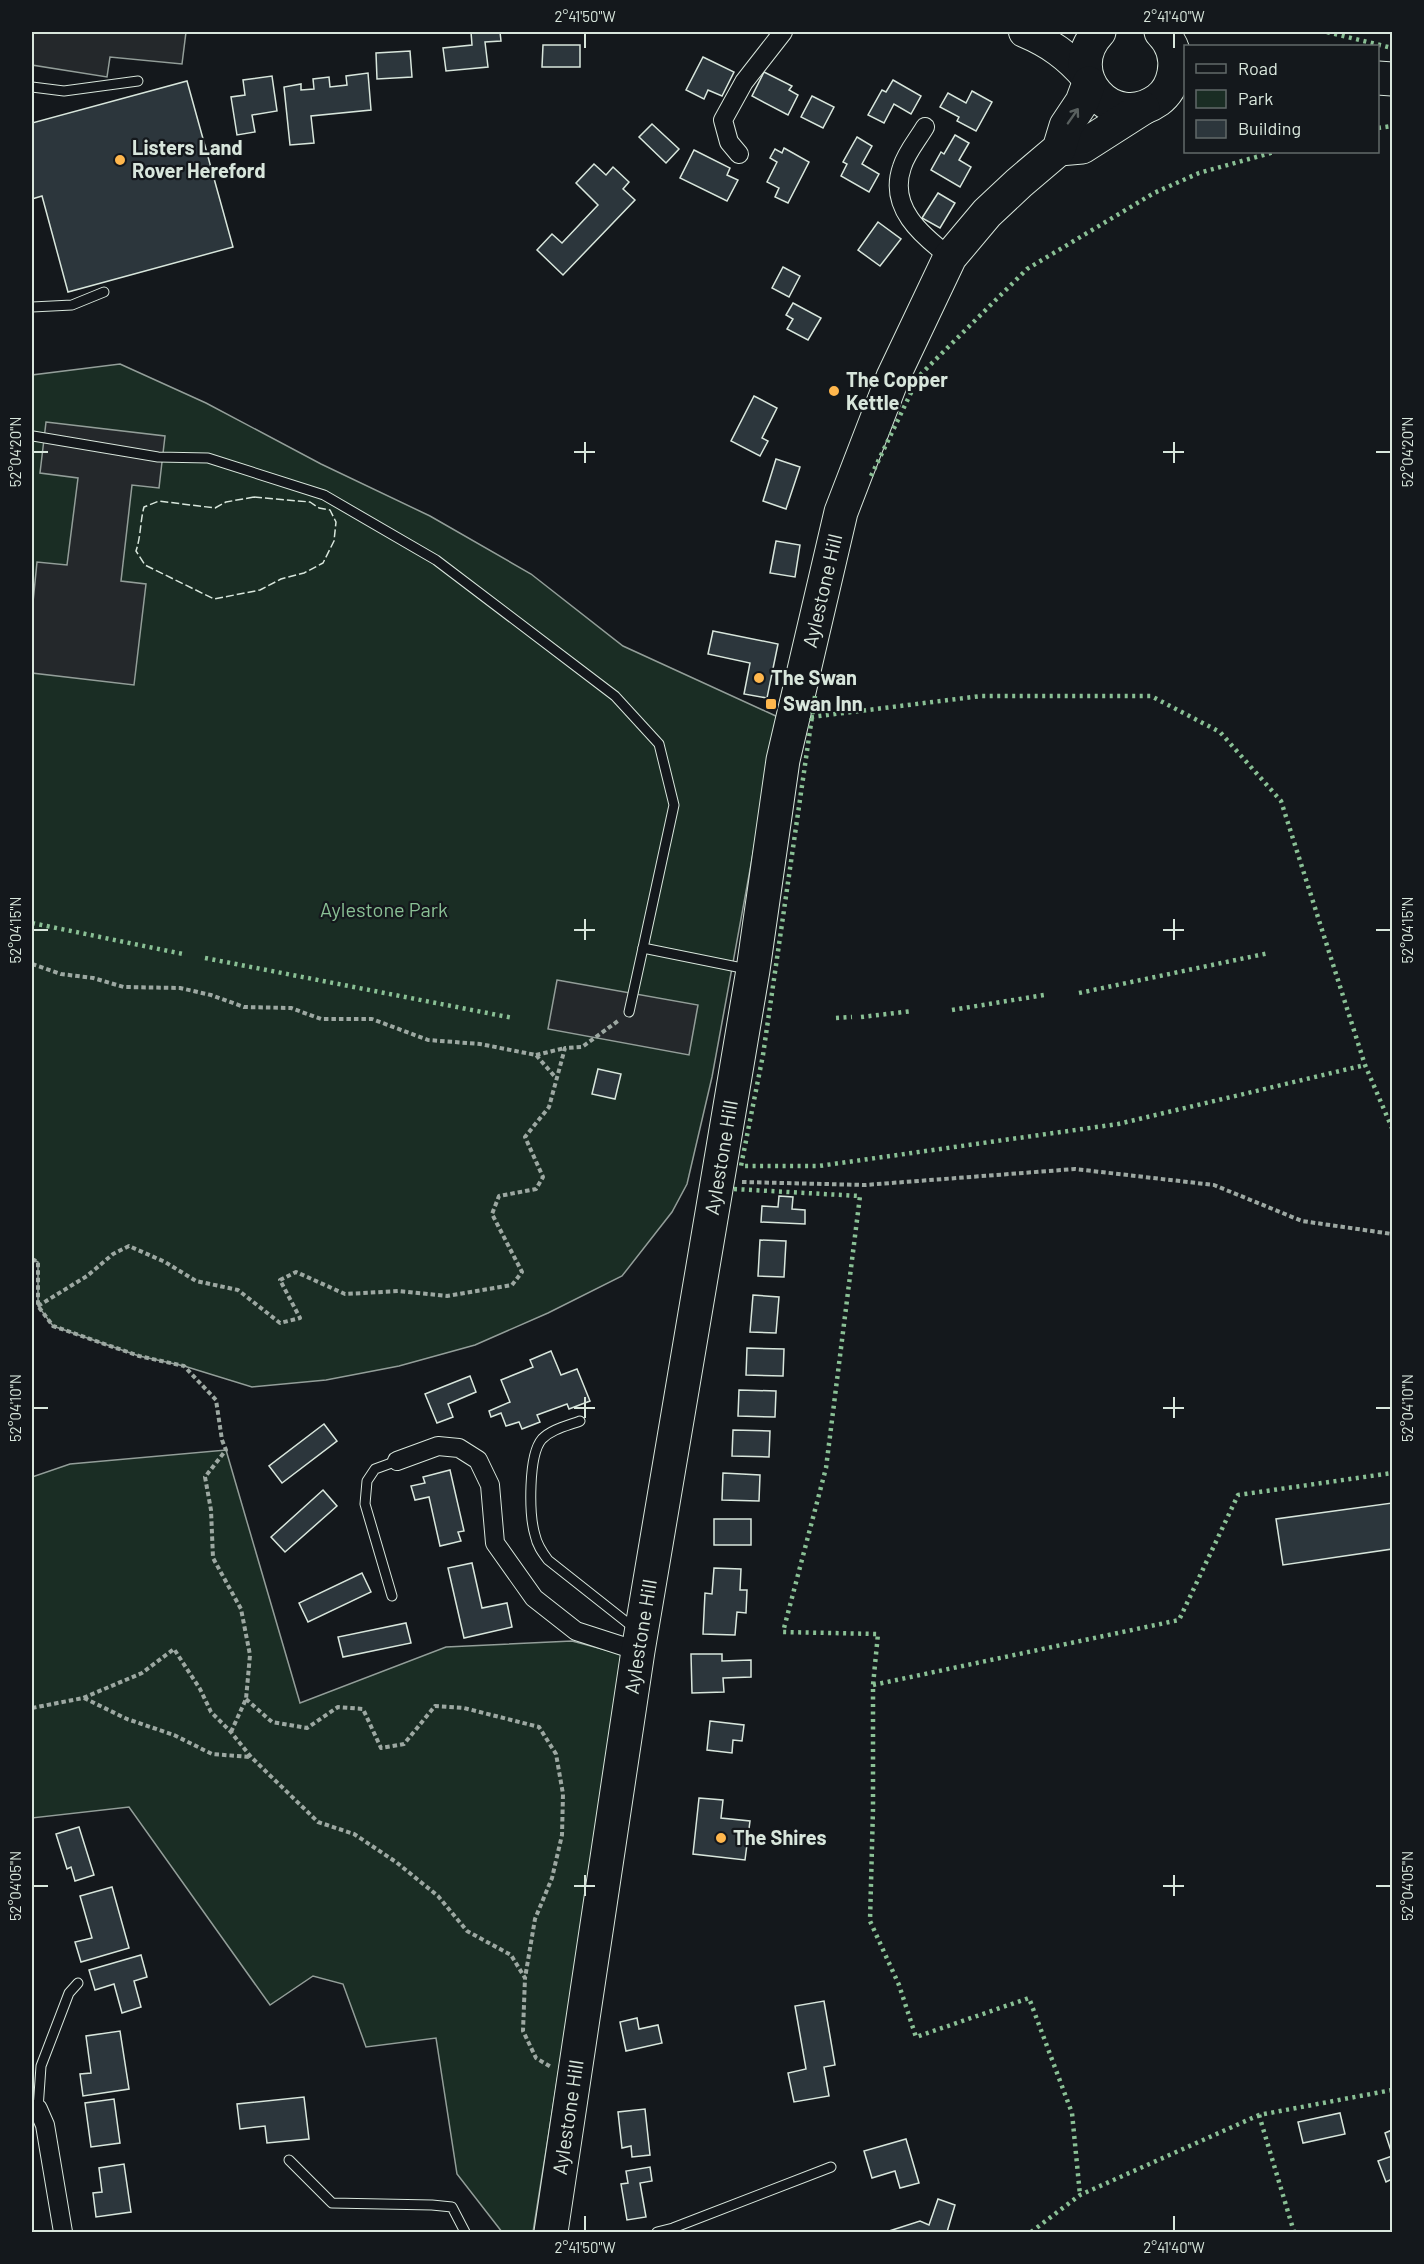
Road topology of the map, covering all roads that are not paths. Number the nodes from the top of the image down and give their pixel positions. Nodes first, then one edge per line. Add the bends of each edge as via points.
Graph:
1 (783, 32) edge
2 (1024, 32) edge
3 (1100, 32) edge
4 (1173, 46) edge
5 (1088, 80) junction
6 (138, 81) dead end
7 (32, 87) edge
8 (1184, 96) edge
9 (1147, 106) junction
10 (925, 127) dead end
11 (1059, 149) junction
12 (739, 154) dead end
13 (950, 257) junction
14 (105, 292) dead end
15 (32, 307) edge
16 (33, 436) dead end
17 (643, 948) junction
18 (753, 970) junction
19 (629, 1012) road end
20 (580, 1421) dead end
21 (398, 1461) joint
22 (392, 1596) dead end
23 (639, 1642) junction
24 (78, 1983) dead end
25 (35, 2109) edge
26 (289, 2160) dead end
27 (831, 2168) dead end
28 (63, 2232) edge
29 (465, 2232) edge
30 (551, 2232) edge
31 (657, 2232) edge

1 - 12 street via 744,82 723,120 729,142
2 - 5 main road via 1059,49
3 - 5 highway, Aylestone Hill via 1087,51
4 - 9 highway via 1176,63 1169,87
5 - 9 highway via 1096,94 1117,108
11 -> 5 highway, Aylestone Hill
6 - 7 lane via 64,91
8 - 9 highway
9 - 11 highway via 1082,147
10 - 13 street via 902,165 897,187 906,215
11 - 13 highway, Aylestone Hill via 987,213
13 - 18 highway, Aylestone Hill via 892,376 841,512 783,760
14 - 15 lane via 72,305
16 - 17 lane via 158,457 208,458 324,495 436,560 615,696 659,744 674,805
17 - 18 lane
17 - 19 lane
18 - 23 highway, Aylestone Hill
20 - 23 lane via 549,1432 534,1455 534,1532 548,1560
21 - 22 lane via 375,1469 367,1481 365,1504
21 - 23 street via 438,1446 459,1448 478,1460 490,1485 495,1543 534,1598 576,1631
23 - 30 highway, Aylestone Hill
24 - 25 lane via 69,1993 41,2066
25 - 28 street via 45,2125
26 - 29 lane via 332,2203 452,2207
27 - 31 lane

